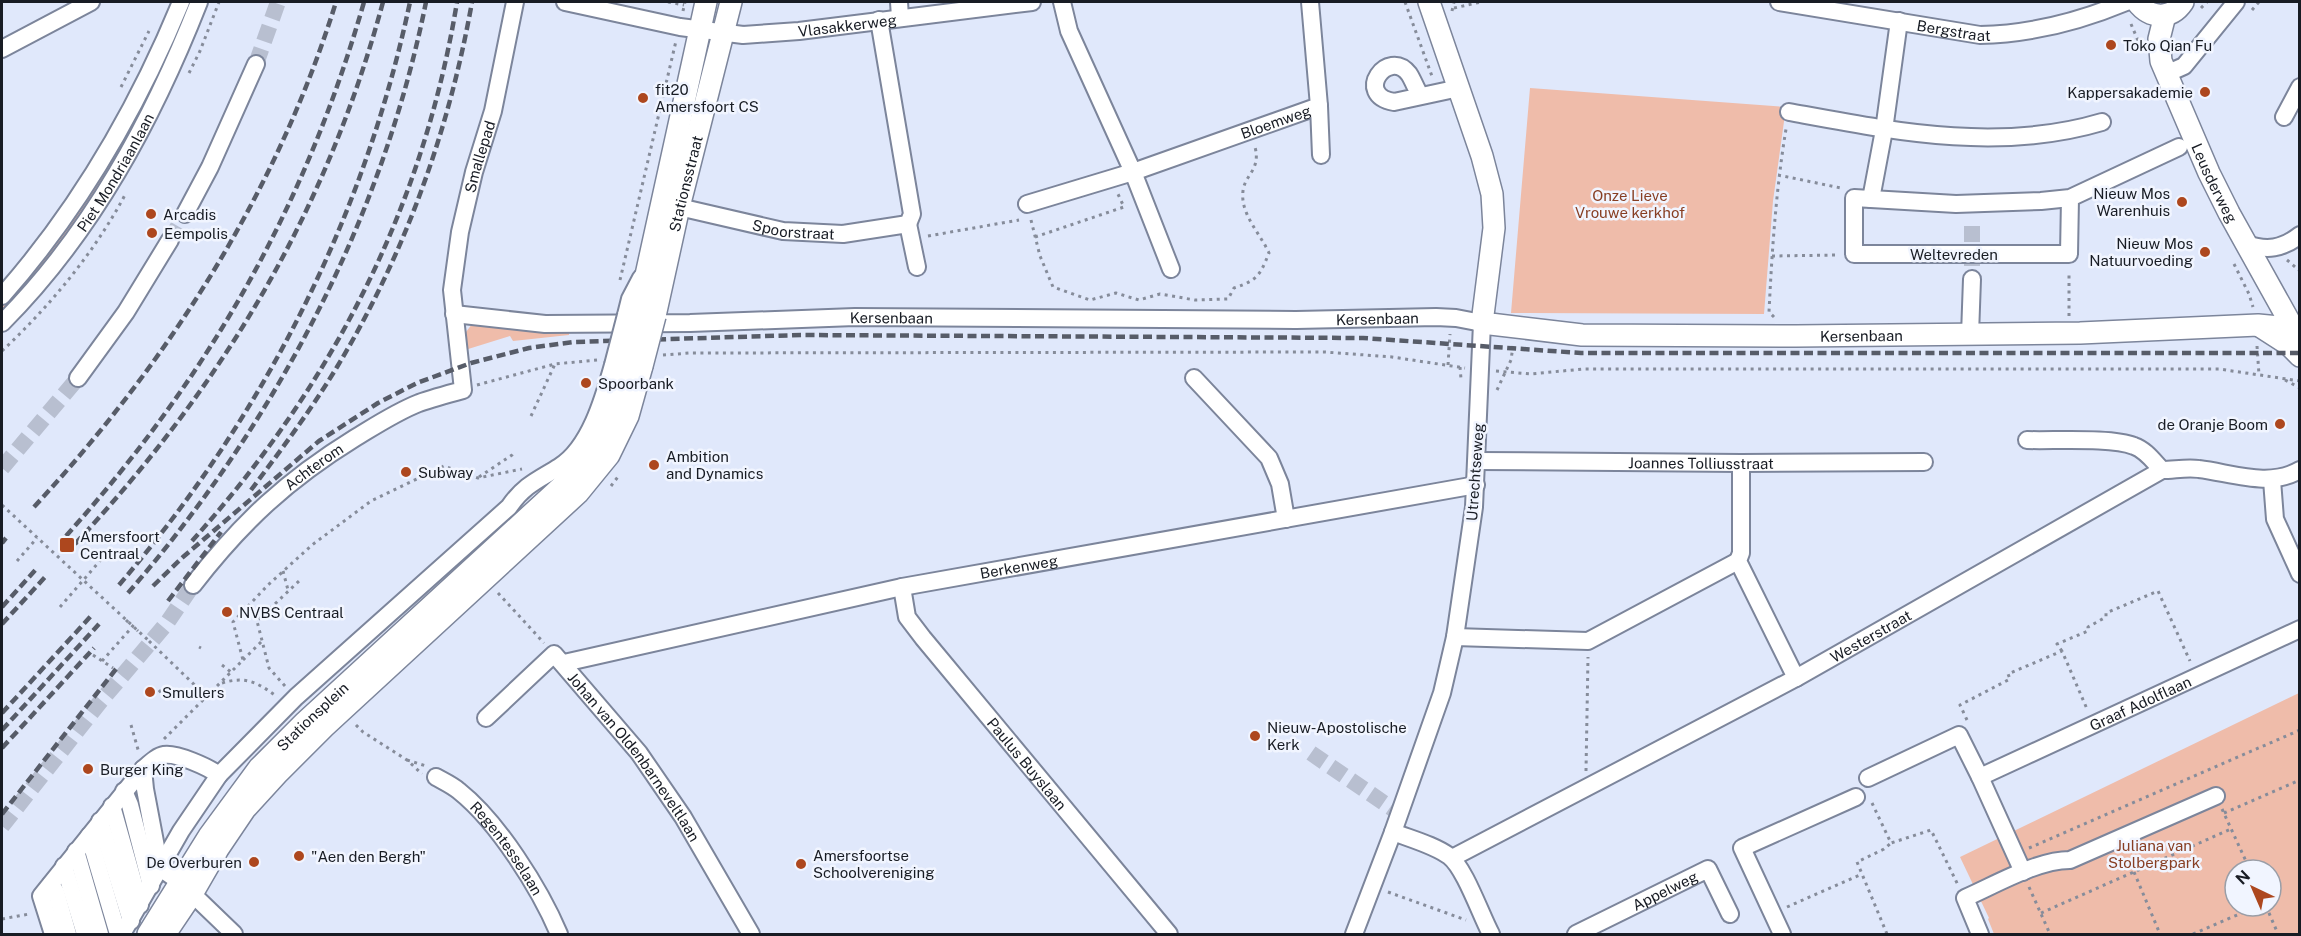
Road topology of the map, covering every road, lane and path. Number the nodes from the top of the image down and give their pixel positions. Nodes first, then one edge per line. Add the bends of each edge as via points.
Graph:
1 (91, 2) edge
2 (181, 2) edge
3 (199, 2) edge
4 (515, 2) edge
5 (565, 2) edge
6 (668, 2) edge
7 (706, 2) edge
8 (731, 2) edge
9 (1032, 2) edge
10 (1062, 2) edge
11 (1310, 2) edge
12 (1405, 2) edge
13 (1429, 2) edge
14 (1788, 2) edge
15 (2126, 2) edge
16 (2137, 2) edge
17 (2183, 2) edge
18 (2236, 2) edge
19 (684, 3) edge
20 (900, 9) edge
21 (2165, 15) junction
22 (879, 20) junction
23 (1899, 21) junction
24 (151, 26) dead end
25 (689, 28) junction
26 (723, 33) junction
27 (2, 50) edge
28 (255, 64) tunnel mouth
29 (2166, 74) junction
30 (2300, 87) edge
31 (1448, 90) junction
32 (118, 93) dead end
33 (1420, 96) dead end
34 (1319, 106) junction
35 (1789, 112) joint
36 (2284, 117) dead end
37 (2102, 122) dead end
38 (1884, 130) junction
39 (2179, 147) dead end
40 (1321, 155) dead end
41 (1133, 172) junction
42 (1778, 175) junction
43 (1118, 192) dead end
44 (2070, 198) junction
45 (1862, 199) junction
46 (1027, 204) dead end
47 (679, 207) junction
48 (185, 214) tunnel mouth
49 (1019, 219) dead end
50 (910, 231) junction
51 (2300, 235) edge
52 (1034, 237) dead end
53 (170, 240) tunnel mouth
54 (2246, 244) junction
55 (1854, 254) junction
56 (2069, 255) junction
57 (1772, 256) junction
58 (917, 267) dead end
59 (1171, 269) dead end
60 (1972, 279) tunnel mouth
61 (620, 283) dead end
62 (2245, 285) dead end
63 (2273, 290) junction
64 (2, 296) edge
65 (2300, 306) edge
66 (454, 314) junction
67 (639, 316) junction
68 (1785, 317) dead end
69 (1456, 318) junction
70 (2, 323) edge
71 (1482, 323) junction
72 (2256, 325) junction
73 (2297, 332) edge
74 (2069, 333) junction
75 (1970, 335) junction
76 (2300, 356) edge
77 (627, 363) junction
78 (555, 364) junction
79 (1448, 365) junction
80 (1480, 370) junction
81 (2259, 375) junction
82 (78, 378) tunnel mouth
83 (1194, 378) dead end
84 (2284, 379) junction
85 (2300, 381) edge
86 (2300, 388) edge
87 (463, 390) junction
88 (531, 416) dead end
89 (2027, 440) dead end
90 (514, 452) dead end
91 (609, 455) junction
92 (1477, 460) junction
93 (1924, 462) dead end
94 (1741, 463) junction
95 (530, 467) dead end
96 (2300, 470) edge
97 (2162, 471) junction
98 (478, 478) junction
99 (2272, 480) junction
100 (567, 481) junction
101 (1476, 485) junction
102 (2, 505) edge
103 (509, 507) junction
104 (1286, 519) junction
105 (37, 538) junction
106 (105, 555) dead end
107 (17, 561) dead end
108 (1737, 561) junction
109 (283, 571) junction
110 (2300, 574) edge
111 (83, 580) junction
112 (299, 581) dead end
113 (193, 585) tunnel mouth
114 (902, 587) junction
115 (288, 590) junction
116 (498, 593) dead end
117 (60, 607) dead end
118 (126, 620) dead end
119 (133, 626) junction
120 (2300, 629) edge
121 (138, 631) dead end
122 (1455, 637) junction
123 (262, 641) junction
124 (1588, 641) junction
125 (2062, 651) junction
126 (93, 655) dead end
127 (559, 659) junction
128 (243, 660) junction
129 (102, 661) junction
130 (222, 665) dead end
131 (113, 668) dead end
132 (231, 672) junction
133 (2198, 676) junction
134 (1796, 678) junction
135 (220, 684) junction
136 (285, 686) dead end
137 (206, 696) junction
138 (280, 699) dead end
139 (180, 715) dead end
140 (184, 718) junction
141 (486, 718) dead end
142 (2094, 724) junction
143 (131, 725) dead end
144 (356, 725) dead end
145 (2300, 730) edge
146 (1959, 735) junction
147 (160, 742) dead end
148 (147, 748) dead end
149 (407, 760) dead end
150 (143, 769) junction
151 (2205, 772) junction
152 (219, 775) junction
153 (436, 777) dead end
154 (1980, 777) junction
155 (1868, 778) dead end
156 (2300, 780) edge
157 (1586, 788) junction
158 (124, 791) junction
159 (2216, 796) junction
160 (1856, 797) joint
161 (112, 806) junction
162 (2224, 813) junction
163 (100, 821) junction
164 (2231, 829) junction
165 (1393, 832) junction
166 (88, 836) junction
167 (1891, 843) junction
168 (76, 851) junction
169 (2015, 854) junction
170 (1452, 858) junction
171 (2244, 858) edge
172 (64, 866) junction
173 (160, 868) junction
174 (2023, 872) junction
175 (2134, 872) junction
176 (1862, 874) junction
177 (51, 884) junction
178 (151, 886) junction
179 (1372, 886) junction
180 (186, 888) junction
181 (1965, 898) junction
182 (140, 905) junction
183 (30, 913) dead end
184 (2041, 913) junction
185 (1730, 914) dead end
186 (1773, 914) junction
187 (2230, 918) edge
188 (2271, 918) edge
189 (2, 919) edge
190 (124, 930) edge
191 (1490, 931) edge
192 (53, 934) edge
193 (68, 934) edge
194 (85, 934) edge
195 (100, 934) edge
196 (148, 934) edge
197 (165, 934) edge
198 (234, 934) edge
199 (559, 934) edge
200 (751, 934) edge
201 (1168, 934) edge
202 (1354, 934) edge
203 (1576, 934) edge
204 (1782, 934) edge
205 (1887, 934) edge
206 (1980, 934) edge
207 (2050, 934) edge
208 (2160, 934) edge
209 (2193, 934) edge
210 (2278, 934) edge

1 - 27 street
2 - 64 street, Piet Mondriaanlaan via 126,121 78,200
3 - 70 street, Piet Mondriaanlaan via 148,118 95,208 48,273
4 - 66 street, Smallepad via 460,232 452,290
5 - 25 street, Vlasakkerweg
6 - 19 path
7 - 25 main road, Stationsstraat
8 - 26 main road, Stationsstraat
9 - 20 street, Vlasakkerweg
10 - 41 street via 1069,31
11 - 34 street, Bloemweg
12 - 31 path
13 - 31 main road, Utrechtseweg
14 - 23 street, Bergstraat
15 - 23 street, Bergstraat via 2047,29 2010,35 1980,35
16 - 21 main road via 2149,13
17 - 21 main road
18 - 29 street via 2184,66
20 - 22 street, Vlasakkerweg
21 - 29 main road, Leusderweg via 2159,49
22 - 26 street, Vlasakkerweg via 759,35
22 - 50 street via 912,214
23 - 38 street
24 - 32 path
25 - 26 street, Vlasakkerweg
25 - 61 path via 670,67
25 - 67 main road, Stationsstraat
26 - 47 main road, Stationsstraat
28 - 48 street via 228,129
29 - 54 main road, Leusderweg via 2209,173
30 - 36 street
31 - 33 street
31 - 71 main road, Utrechtseweg via 1482,156 1492,194 1494,228
34 - 40 street
34 - 41 street, Bloemweg
35 - 38 street
35 - 42 path
37 - 38 street via 2055,134 2013,138 1955,138
38 - 45 street
39 - 44 street
41 - 46 street, Bloemweg
41 - 59 street
42 - 45 path via 1844,188
42 - 57 path
43 - 52 path via 1124,207
44 - 45 street via 1956,204
44 - 56 street
45 - 55 street
47 - 50 street, Spoorstraat via 783,231
47 - 67 main road, Stationsstraat
49 - 50 path
50 - 58 street
51 - 54 street via 2280,247 2261,249
53 - 82 street via 131,304
54 - 63 main road, Leusderweg
55 - 56 street, Weltevreden
55 - 57 path
56 - 74 path
57 - 68 path via 1769,312 1773,317
60 - 75 street
62 - 72 path
63 - 65 main road
63 - 72 main road via 2268,310
63 - 73 main road, Leusderweg
66 - 69 street, Kersenbaan via 544,324 855,317
66 - 87 street
67 - 77 main road, Stationsstraat, bridge
69 - 71 street, Kersenbaan
69 - 79 path via 1450,333
71 - 75 main road, Kersenbaan via 1582,335
71 - 80 street, Utrechtseweg
72 - 73 main road, Kersenbaan
72 - 74 main road, Kersenbaan
72 - 76 main road
72 - 81 path
74 - 75 main road, Kersenbaan
77 - 78 path
77 - 79 path via 690,353 946,351 1314,352
77 - 91 main road, Stationsplein via 628,416
77 - 100 main road, Stationsplein via 607,422
77 - 103 street, Stationsplein via 576,451 520,492
78 - 87 path
78 - 88 path
79 - 80 path
80 - 81 path via 1531,374 1583,369 2219,369
80 - 92 street, Utrechtseweg
81 - 84 path
83 - 104 street via 1269,458 1280,484
84 - 85 path
84 - 86 path
87 - 113 street, Achterom via 417,404 377,424 291,482 223,546
89 - 97 street via 2120,442 2135,446
90 - 98 path
91 - 100 street, Stationsplein
91 - 180 main road, Stationsplein via 578,493 279,772 245,809
92 - 94 street, Joannes Tolliusstraat
92 - 101 street, Utrechtseweg
93 - 94 street, Joannes Tolliusstraat
94 - 108 street via 1741,553
95 - 98 path
96 - 99 street, Westerstraat
97 - 99 street, Westerstraat via 2196,468
97 - 134 street, Westerstraat
98 - 109 path via 444,466 371,501
99 - 110 street via 2276,519
100 - 103 street, Stationsplein via 526,503
100 - 180 main road, Stationsplein via 259,768 209,836
101 - 104 street, Berkenweg
101 - 122 street, Utrechtseweg
102 - 105 path, bridge
103 - 152 street, Stationsplein via 296,697
104 - 114 street, Berkenweg
105 - 107 path
105 - 111 path, bridge
106 - 111 path
108 - 124 street
108 - 134 street
109 - 115 path
109 - 128 path via 233,622
111 - 117 path
111 - 119 path, bridge
112 - 115 path
114 - 127 street, Berkenweg
114 - 201 street, Paulus Buyslaan via 907,617 917,631
115 - 123 path via 256,621
116 - 127 path
118 - 119 path
119 - 121 path
119 - 129 path
119 - 137 path, bridge
120 - 133 street, Graaf Adolflaan
122 - 124 street
122 - 165 street, Utrechtseweg via 1442,693
123 - 128 path
123 - 136 path via 269,668
124 - 157 path
125 - 133 path via 2057,644 2088,631 2106,613 2158,591
125 - 142 path
125 - 146 path via 2008,674 2010,679 1960,705 1970,727
126 - 129 path
127 - 141 street
127 - 200 street, Johan van Oldenbarneveltlaan via 639,753 677,808
128 - 132 path
129 - 131 path
130 - 132 path
132 - 135 path
133 - 142 street, Graaf Adolflaan
134 - 157 street, Westerstraat
135 - 137 path
135 - 138 path via 240,679 255,682
137 - 140 path
139 - 140 path
140 - 147 path
142 - 154 street, Graaf Adolflaan
143 - 148 path via 140,754
144 - 149 path
145 - 151 path
146 - 154 street
146 - 155 street
150 - 152 street via 159,757 171,756
150 - 158 street
150 - 173 street
151 - 159 path
151 - 169 path
152 - 173 street, Stationsplein
153 - 199 street, Regentesselaan via 481,811 530,879
154 - 169 street
156 - 162 path
157 - 170 street, Westerstraat
158 - 161 street
158 - 178 street
159 - 162 path
159 - 174 street via 2070,860
160 - 167 path via 1868,796
160 - 186 street via 1742,848
161 - 163 street
161 - 182 street
162 - 164 path
163 - 166 street
163 - 190 street via 108,843
164 - 171 path
164 - 175 path
165 - 170 street
165 - 179 street, Utrechtseweg
166 - 168 street
166 - 190 street
167 - 176 path via 1857,862
167 - 181 path via 1931,830
168 - 172 street
168 - 195 street
169 - 174 street
170 - 191 street
172 - 177 street
172 - 194 street
173 - 178 street, Stationsplein
173 - 180 street
174 - 181 street
174 - 184 path
175 - 184 path
175 - 208 path
176 - 186 path
176 - 205 path
177 - 192 street via 41,896
177 - 193 street
178 - 182 street, Stationsplein
179 - 191 path
179 - 202 street, Utrechtseweg
180 - 196 main road
180 - 197 main road
180 - 198 street
181 - 206 street
182 - 190 street, Stationsplein
183 - 189 path
184 - 207 path
185 - 203 street, Appelweg via 1708,869
186 - 204 street
187 - 209 path
188 - 210 path

